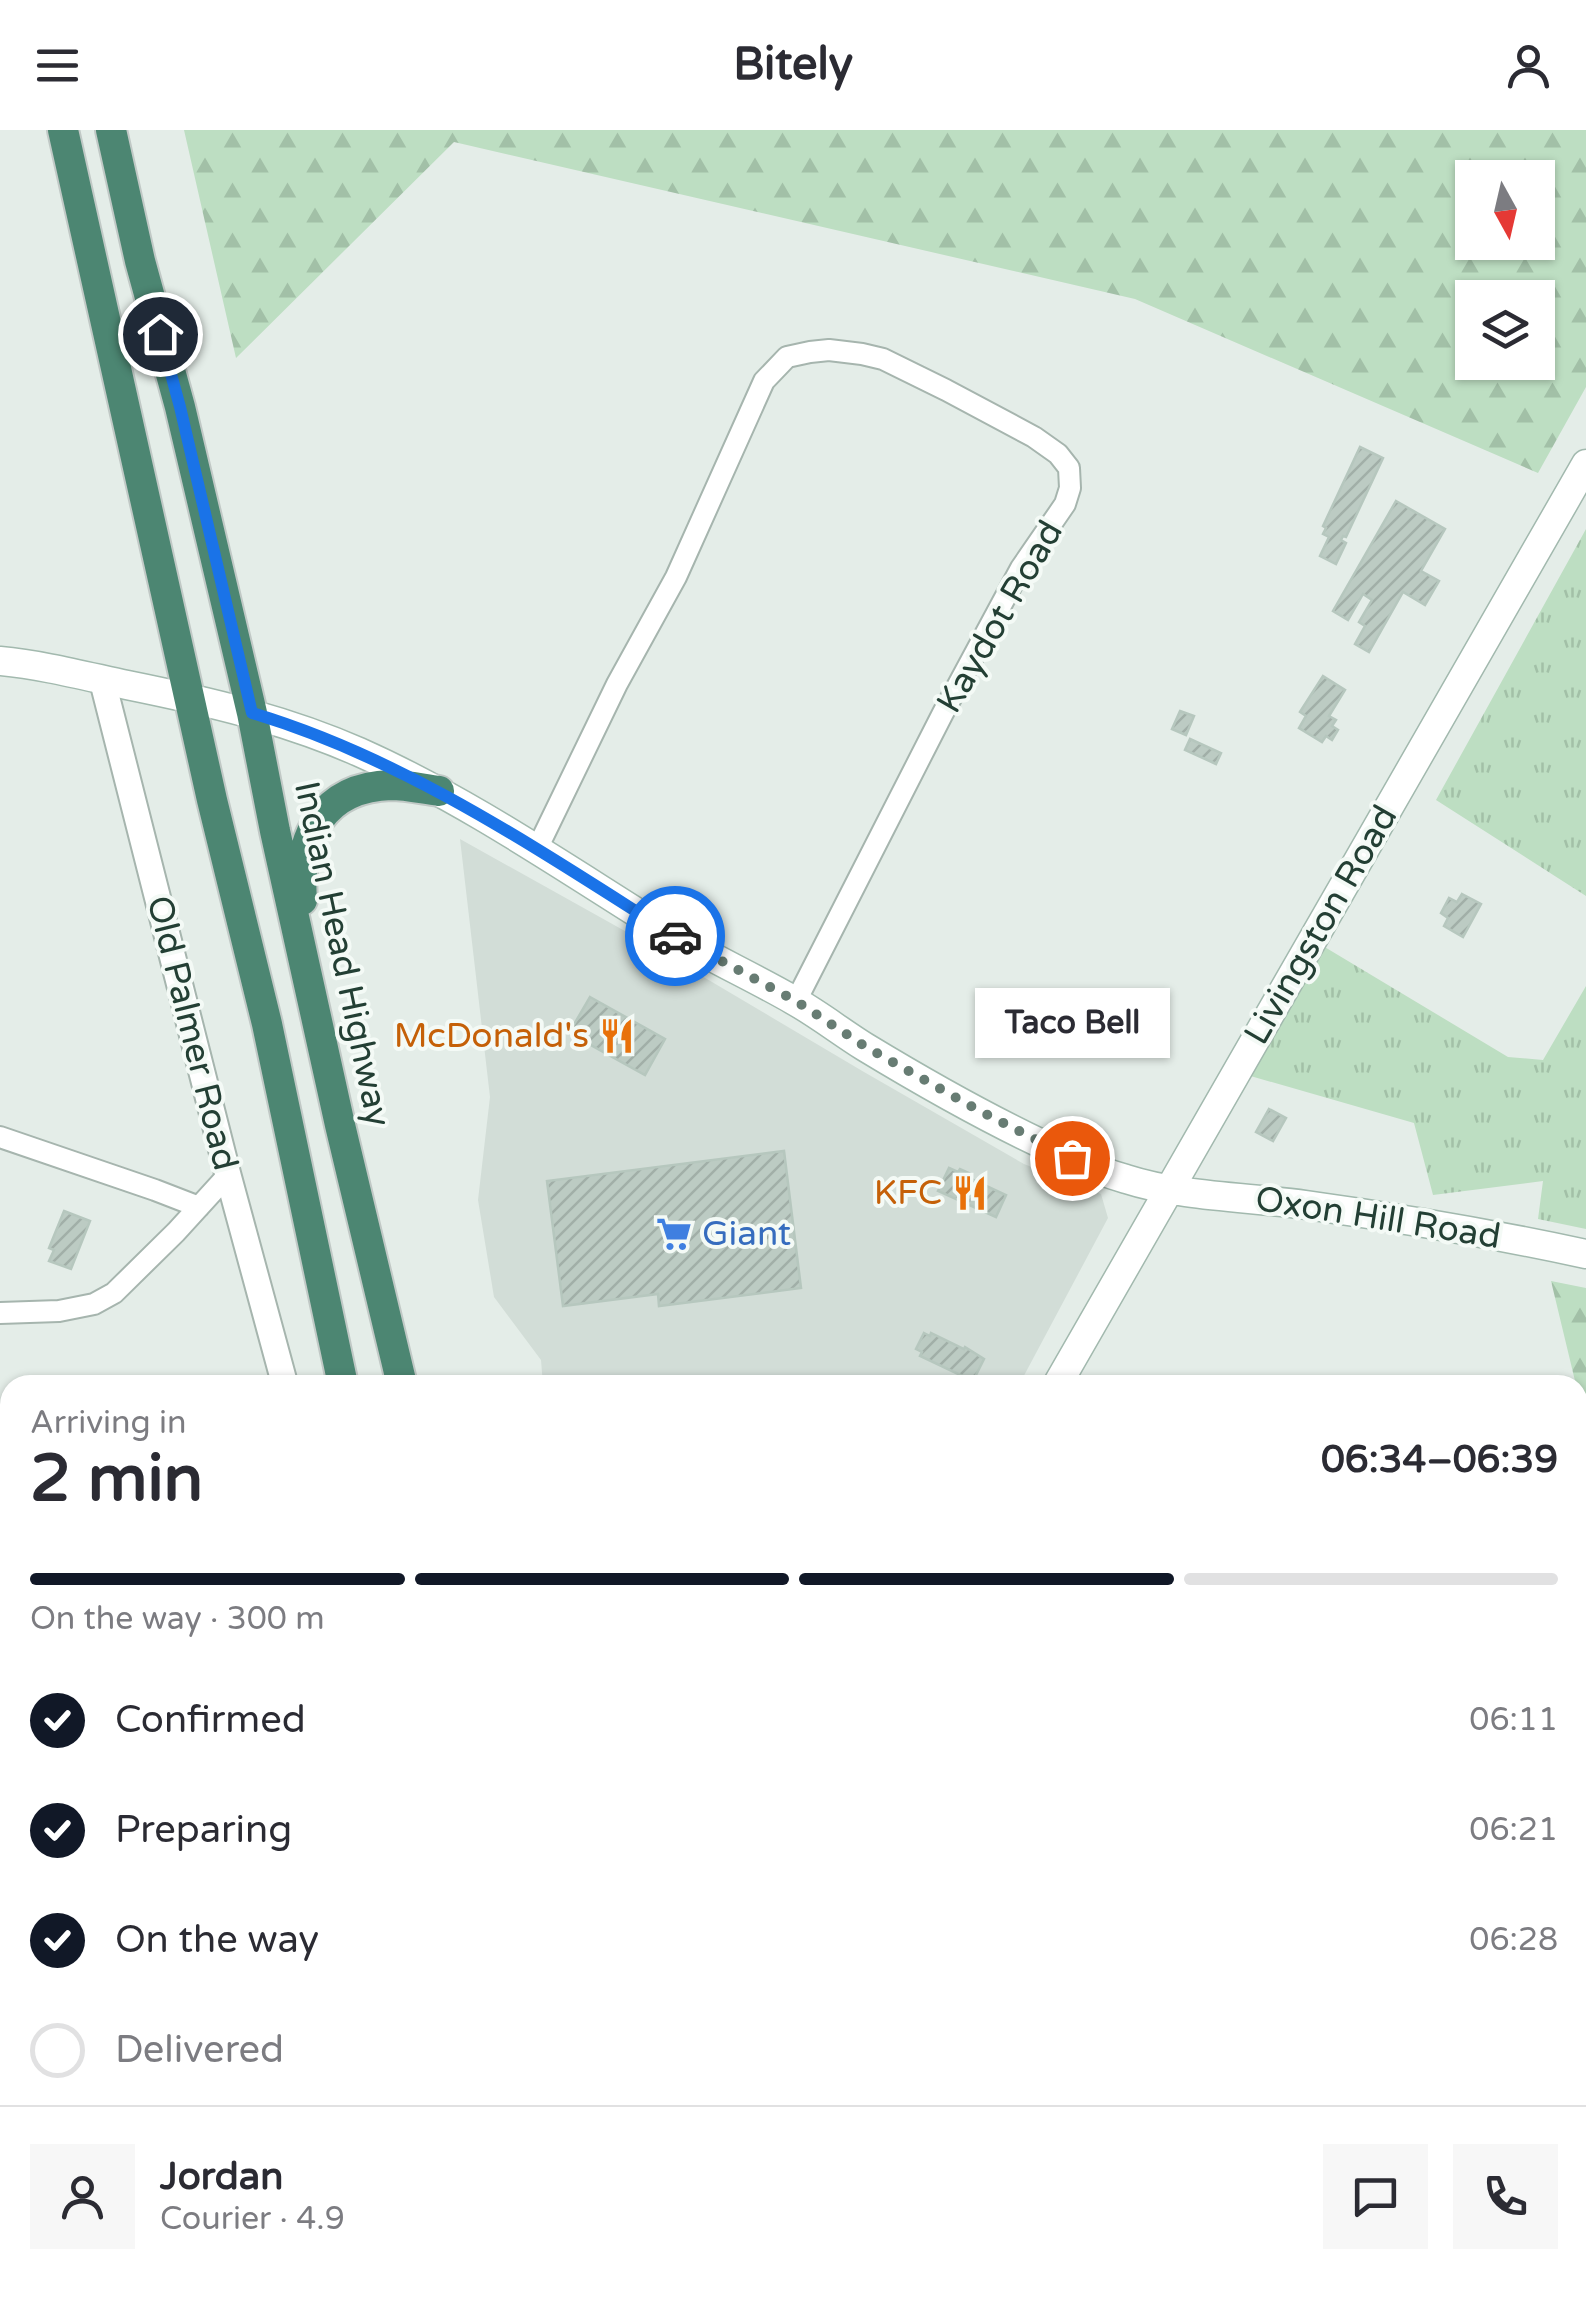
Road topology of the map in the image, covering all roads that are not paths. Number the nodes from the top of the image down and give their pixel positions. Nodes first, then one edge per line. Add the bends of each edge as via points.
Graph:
1 (63, 130) edge
2 (111, 130) edge
3 (1581, 483) edge
4 (0, 661) edge
5 (102, 679) junction
6 (189, 698) junction
7 (252, 713) junction
8 (439, 791) junction
9 (536, 849) junction
10 (309, 983) junction
11 (796, 1001) junction
12 (0, 1137) edge
13 (228, 1176) junction
14 (1170, 1188) junction
15 (199, 1207) junction
16 (1586, 1254) edge
17 (0, 1313) edge
18 (283, 1375) edge
19 (341, 1375) edge
20 (400, 1375) edge
21 (1063, 1375) edge

1 - 6 highway
2 - 7 highway, Indian Head Highway
3 - 14 main road, Livingston Road
4 - 5 main road, Oxon Hill Road
5 - 6 main road, Oxon Hill Road
5 - 13 street, Old Palmer Road
6 - 7 main road, Oxon Hill Road
6 - 19 highway
7 - 8 main road, Oxon Hill Road via 345,746
7 - 10 highway, Indian Head Highway
8 - 9 main road, Oxon Hill Road
8 - 10 highway via 391,785 348,795 311,830 301,885
9 - 11 main road, Oxon Hill Road via 676,937
9 - 11 street, Kaydot Road via 676,578 764,381 788,357 829,350 882,359 1034,438 1069,468 1065,504 1021,568
10 - 20 highway, Indian Head Highway
11 - 14 main road, Oxon Hill Road via 1039,1142 1128,1180
12 - 15 street
13 - 15 street
13 - 18 street, Old Palmer Road
14 - 16 main road, Oxon Hill Road via 1392,1218
14 - 21 main road, Livingston Road
15 - 17 street via 114,1293 94,1304

